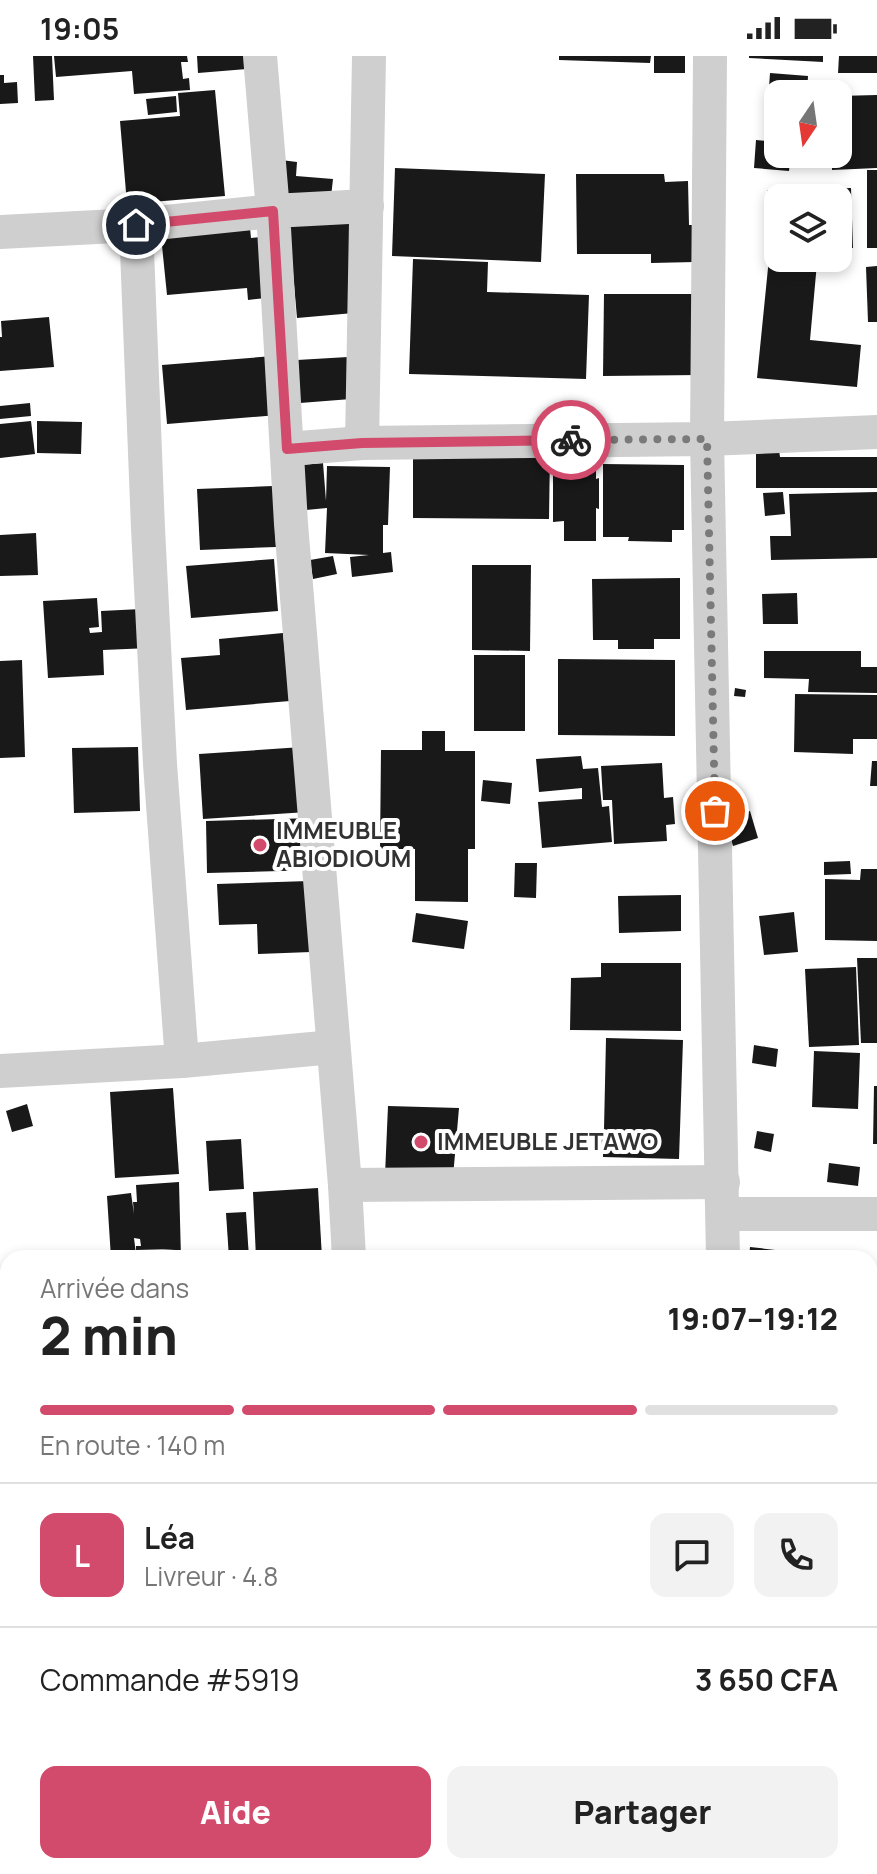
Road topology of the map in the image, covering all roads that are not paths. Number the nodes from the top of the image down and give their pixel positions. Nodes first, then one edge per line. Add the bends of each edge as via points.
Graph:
1 (260, 56) edge
2 (369, 56) edge
3 (710, 56) edge
4 (367, 206) junction
5 (273, 211) junction
6 (136, 225) junction
7 (0, 232) edge
8 (877, 432) edge
9 (707, 439) junction
10 (362, 443) junction
11 (287, 449) junction
12 (333, 1047) junction
13 (182, 1061) junction
14 (0, 1071) edge
15 (345, 1185) junction
16 (723, 1198) junction
17 (877, 1214) edge
18 (349, 1250) edge
19 (723, 1250) edge

1 - 5 street
2 - 4 street
3 - 9 street
4 - 5 street
4 - 10 street
5 - 6 street
5 - 11 street
6 - 7 street
6 - 13 street via 160,764
8 - 9 street
9 - 10 street
9 - 16 street
10 - 11 street
11 - 12 street
12 - 13 street
12 - 15 street
13 - 14 street
15 - 16 street
15 - 18 street
16 - 17 street
16 - 19 street

